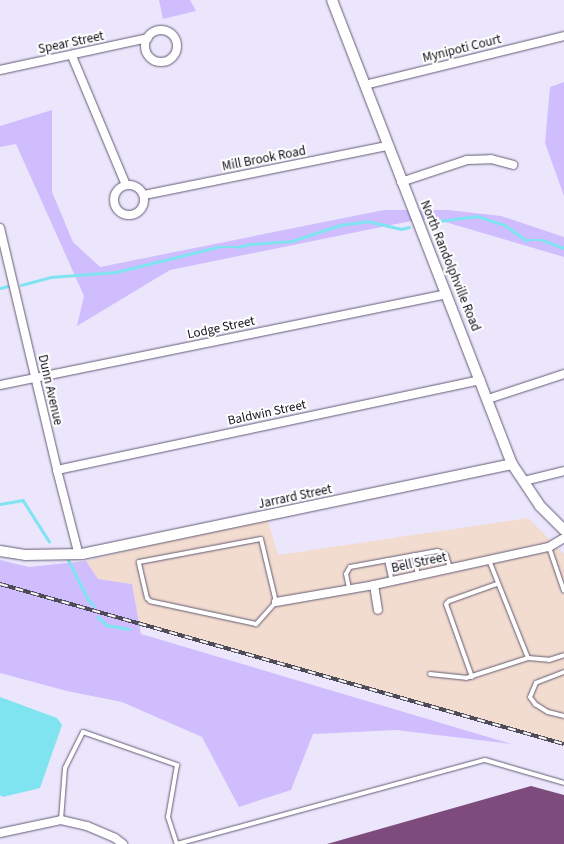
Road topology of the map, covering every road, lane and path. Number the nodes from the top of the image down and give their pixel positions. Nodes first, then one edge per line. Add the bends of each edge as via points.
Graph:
1 (332, 0) edge
2 (564, 36) edge
3 (148, 38) dead end
4 (72, 56) junction
5 (0, 70) edge
6 (365, 85) junction
7 (388, 146) junction
8 (513, 165) dead end
9 (402, 182) junction
10 (126, 185) junction
11 (144, 195) junction
12 (0, 228) edge
13 (447, 294) junction
14 (564, 374) edge
15 (34, 379) junction
16 (481, 380) junction
17 (0, 385) edge
18 (488, 399) junction
19 (512, 464) junction
20 (57, 470) junction
21 (564, 470) edge
22 (524, 481) junction
23 (564, 530) edge
24 (564, 538) edge
25 (549, 547) junction
26 (0, 551) edge
27 (82, 554) junction
28 (414, 555) junction
29 (387, 560) junction
30 (489, 560) junction
31 (450, 568) junction
32 (418, 575) junction
33 (392, 581) junction
34 (497, 584) junction
35 (374, 585) junction
36 (349, 588) junction
37 (564, 591) edge
38 (276, 602) junction
39 (378, 610) dead end
40 (564, 655) edge
41 (528, 658) junction
42 (564, 672) edge
43 (430, 674) dead end
44 (472, 677) junction
45 (564, 716) edge
46 (564, 783) edge
47 (61, 820) junction
48 (0, 833) edge
49 (123, 844) edge
50 (177, 844) edge

1 - 6 street, North Randolphville Road
2 - 6 street, Mynipoti Court
3 - 4 street, Spear Street
4 - 5 street, Spear Street
4 - 10 street
6 - 7 street, North Randolphville Road
7 - 9 street, North Randolphville Road
7 - 11 street, Mill Brook Road
8 - 9 street via 491,159 467,160
9 - 13 street, North Randolphville Road
10 - 11 street via 137,187
10 - 11 street via 115,196 115,206 121,214 130,216 139,212 144,204
12 - 15 street, Dunn Avenue
13 - 15 street, Lodge Street
13 - 16 street, North Randolphville Road
14 - 18 street
15 - 17 street, Lodge Street
15 - 20 street, Dunn Avenue
16 - 18 street, North Randolphville Road
16 - 20 street, Baldwin Street
18 - 19 street, North Randolphville Road
19 - 22 street, North Randolphville Road
19 - 27 street, Jarrard Street
20 - 27 street, Dunn Avenue via 78,552
21 - 22 street
22 - 23 street, North Randolphville Road via 540,506
24 - 25 street, Bell Street
25 - 30 street, Bell Street
25 - 37 lane
26 - 27 street, Jarrard Street via 25,555
28 - 29 lane
28 - 31 lane via 442,552 448,559
28 - 32 lane
29 - 33 lane
29 - 36 lane via 348,568
30 - 31 street, Bell Street
30 - 34 lane
31 - 32 street, Bell Street
32 - 33 street, Bell Street
33 - 35 street, Bell Street
34 - 41 lane
34 - 44 lane via 446,604
35 - 36 street, Bell Street
35 - 39 street
36 - 38 street, Bell Street
38 - 38 lane via 261,539 139,562 147,598 150,601 256,624
40 - 41 lane via 549,660
41 - 44 lane
42 - 45 lane via 536,683 530,697 535,704 548,712
43 - 44 lane
46 - 50 lane via 485,760
47 - 48 street
47 - 49 street via 87,826 116,838
47 - 50 lane via 65,768 83,732 177,765 168,818

